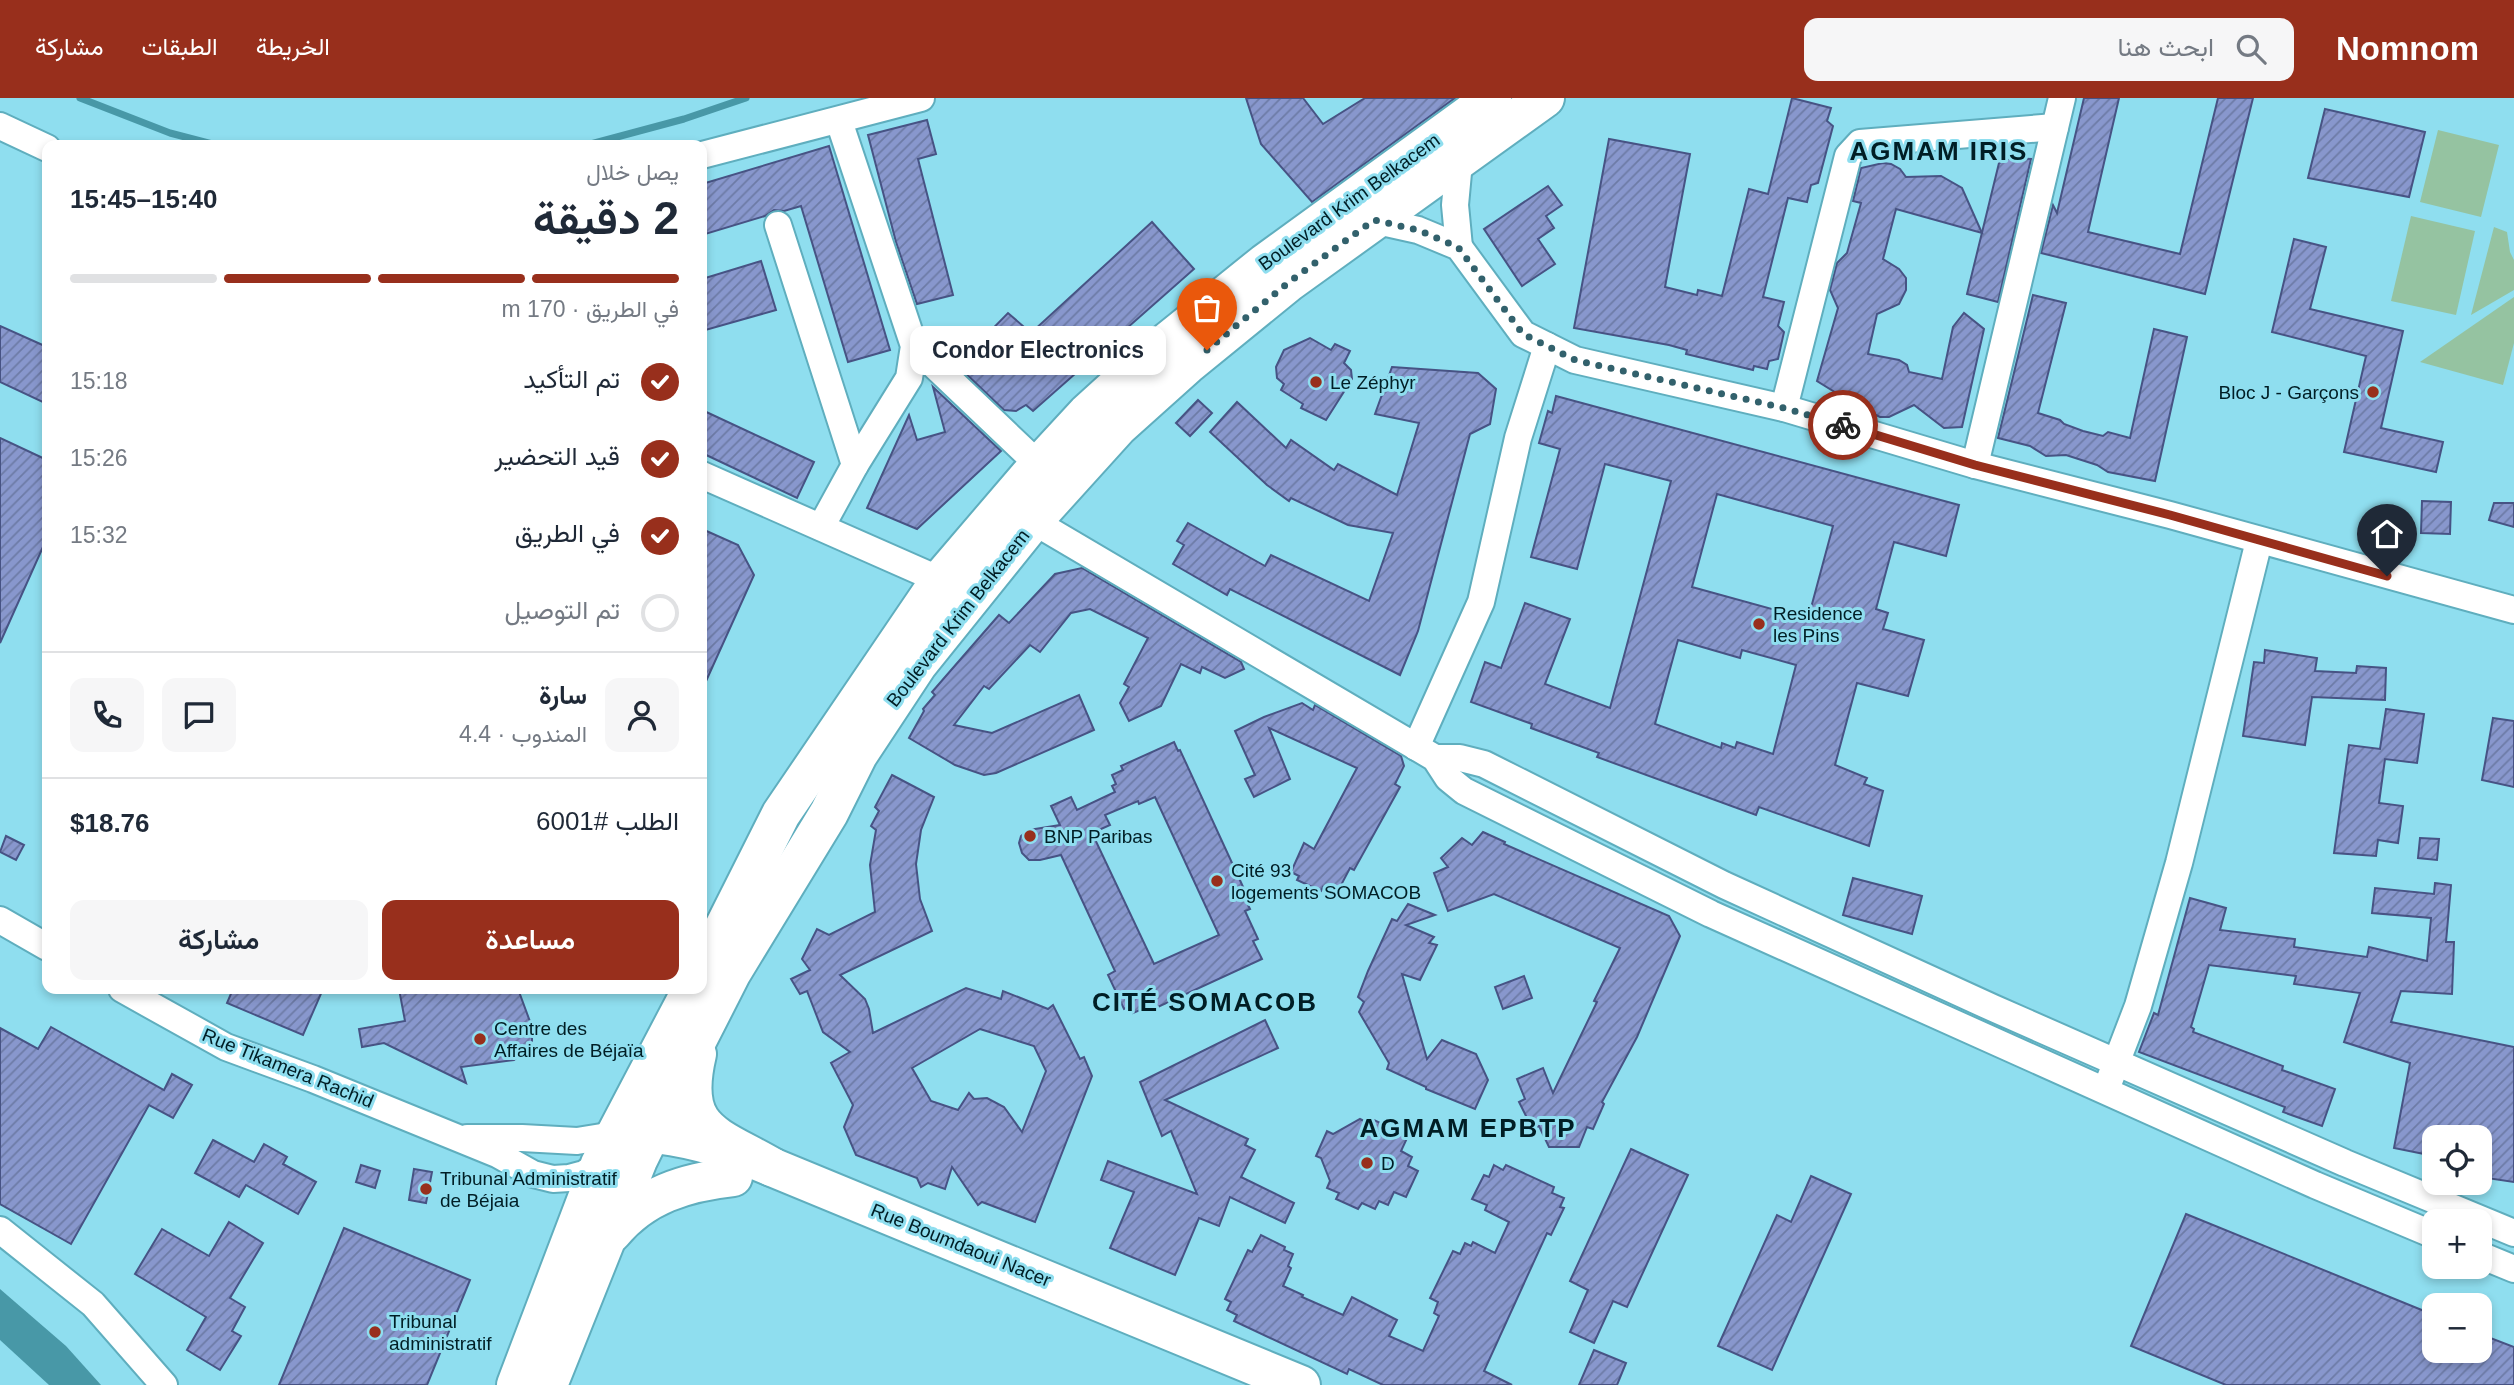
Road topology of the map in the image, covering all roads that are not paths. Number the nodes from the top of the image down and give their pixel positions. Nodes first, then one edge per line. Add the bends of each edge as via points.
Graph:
1 (921, 98) edge
2 (1492, 98) edge
3 (1545, 98) edge
4 (2062, 98) edge
5 (877, 104) edge
6 (839, 121) junction
7 (0, 127) edge
8 (2055, 127) junction
9 (42, 146) edge
10 (707, 154) edge
11 (1459, 162) junction
12 (1374, 220) junction
13 (778, 225) dead end
14 (1458, 247) junction
15 (914, 346) junction
16 (1548, 346) junction
17 (1784, 408) junction
18 (855, 465) junction
19 (1039, 465) junction
20 (1975, 465) junction
21 (707, 477) edge
22 (1033, 521) junction
23 (821, 527) junction
24 (2259, 541) junction
25 (940, 580) junction
26 (2514, 610) edge
27 (1425, 753) junction
28 (0, 920) edge
29 (42, 944) edge
30 (707, 961) edge
31 (131, 994) edge
32 (690, 994) edge
33 (704, 1028) junction
34 (2118, 1063) junction
35 (2105, 1090) junction
36 (458, 1139) junction
37 (626, 1148) junction
38 (772, 1167) junction
39 (733, 1177) junction
40 (0, 1230) edge
41 (2422, 1230) edge
42 (2514, 1233) edge
43 (607, 1240) junction
44 (2492, 1260) edge
45 (2514, 1269) edge
46 (164, 1385) edge
47 (516, 1385) edge
48 (548, 1385) edge
49 (1237, 1385) edge
50 (1301, 1385) edge

1 - 5 street
2 - 19 main road, Boulevard Krim Belkacem via 1265,263 1143,362
3 - 11 main road, Boulevard Krim Belkacem
4 - 8 street
5 - 6 street
6 - 10 street
6 - 15 street
7 - 9 street
8 - 17 street via 1860,143 1848,156
8 - 20 street
11 - 12 main road, Boulevard Krim Belkacem
11 - 14 street
12 - 14 street via 1418,230
12 - 22 main road, Boulevard Krim Belkacem via 1289,282 1177,374 1119,426
13 - 18 street
14 - 16 street via 1523,334
15 - 18 street via 909,378
15 - 19 street
16 - 17 street via 1575,360
16 - 27 street via 1518,438 1481,602
17 - 20 street
18 - 23 street
19 - 25 main road, Boulevard Krim Belkacem
20 - 24 street
21 - 23 street
22 - 27 street
22 - 33 main road, Boulevard Krim Belkacem via 886,710 732,972
23 - 25 street
24 - 26 street
24 - 34 street via 2179,863
25 - 30 main road, Boulevard Krim Belkacem via 781,814
27 - 34 street via 1484,764 1724,885
27 - 35 street via 1464,791 1711,914
28 - 29 street
31 - 36 street, Rue Tikamera Rachid via 226,1046
32 - 37 main road, Boulevard Krim Belkacem
33 - 37 main road, Boulevard Krim Belkacem
33 - 38 main road via 691,1082 700,1121 708,1131
34 - 35 street
34 - 42 street
35 - 41 street
36 - 37 street, Rue Tikamera Rachid via 506,1137
36 - 37 street, Rue Tikamera Rachid via 553,1179 584,1174
37 - 38 main road, Rue Boumdaoui Nacer via 719,1147
37 - 39 main road, Rue Boumdaoui Nacer
37 - 43 main road, Boulevard Krim Belkacem
37 - 47 main road, Boulevard Krim Belkacem
38 - 50 main road, Rue Boumdaoui Nacer
39 - 43 main road via 696,1182 659,1195 627,1217
39 - 49 main road, Rue Boumdaoui Nacer
40 - 46 street via 93,1304
43 - 48 main road, Boulevard Krim Belkacem
44 - 45 street

